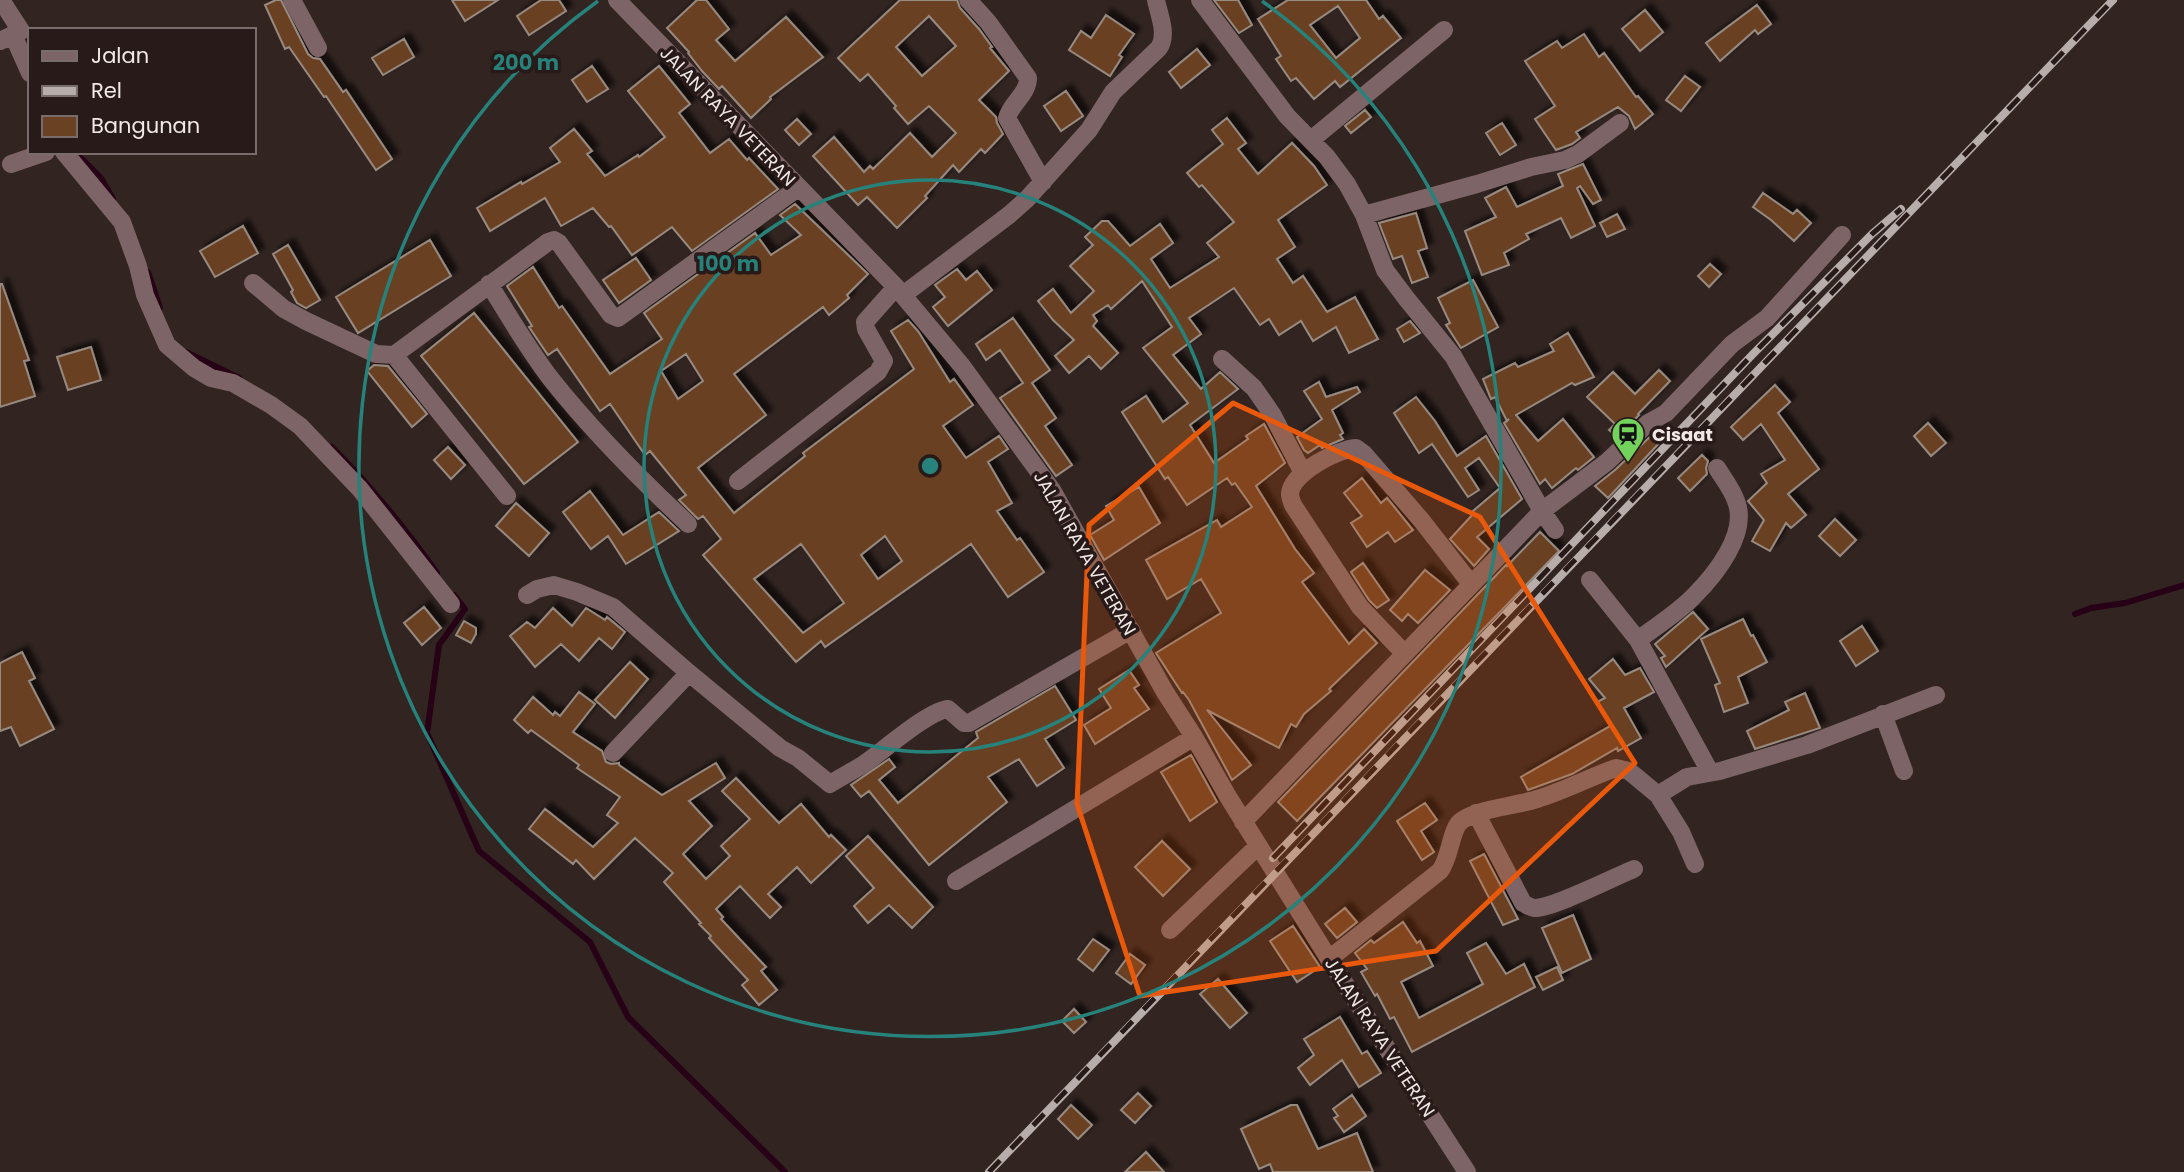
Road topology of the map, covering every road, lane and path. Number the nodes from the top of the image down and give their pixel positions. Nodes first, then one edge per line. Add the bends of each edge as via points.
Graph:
1 (1, 0) edge
2 (292, 0) edge
3 (617, 0) edge
4 (968, 0) edge
5 (1156, 0) edge
6 (1200, 0) edge
7 (1444, 30) dead end
8 (12, 35) edge
9 (318, 48) dead end
10 (28, 69) edge
11 (1620, 123) dead end
12 (1311, 140) junction
13 (40, 154) edge
14 (66, 154) edge
15 (18, 162) dead end
16 (1043, 181) junction
17 (798, 188) junction
18 (1364, 215) junction
19 (1842, 235) dead end
20 (253, 283) dead end
21 (489, 284) junction
22 (899, 291) junction
23 (394, 355) junction
24 (1222, 359) dead end
25 (1717, 468) dead end
26 (1301, 469) junction
27 (738, 481) dead end
28 (507, 496) dead end
29 (1542, 511) junction
30 (688, 524) dead end
31 (1555, 530) dead end
32 (1591, 580) dead end
33 (1471, 584) junction
34 (527, 594) dead end
35 (451, 604) dead end
36 (1131, 631) junction
37 (1638, 640) junction
38 (1405, 654) junction
39 (688, 673) junction
40 (1936, 695) dead end
41 (1883, 714) junction
42 (1194, 737) junction
43 (613, 753) dead end
44 (1904, 771) dead end
45 (1710, 772) junction
46 (1658, 795) junction
47 (1476, 813) junction
48 (1243, 822) junction
49 (1258, 846) junction
50 (1695, 864) dead end
51 (1634, 869) dead end
52 (956, 881) dead end
53 (1170, 930) dead end
54 (1329, 959) junction
55 (1467, 1172) edge

1 - 8 street
2 - 9 street
3 - 17 street, JALAN RAYA VETERAN
4 - 16 street via 1028,78 1027,89 1007,118
5 - 16 street via 1163,42 1113,92 1089,130
6 - 12 street via 1287,116
7 - 12 street
8 - 10 street
11 - 18 street via 1565,160
12 - 18 street via 1347,184
13 - 15 street
14 - 35 street via 122,222 167,345 194,368 233,383 300,426 360,489
16 - 22 street via 1009,215
17 - 21 street via 618,318 611,316 554,240
17 - 22 street, JALAN RAYA VETERAN
18 - 29 street via 1385,270 1453,356
19 - 29 street via 1767,318 1732,344 1666,413
20 - 23 street via 306,321 376,354
21 - 23 street
21 - 30 street via 551,378 631,471
22 - 27 street via 865,322 884,361 878,372
22 - 36 street, JALAN RAYA VETERAN via 962,366 1052,490
23 - 28 street
24 - 26 street via 1254,388
25 - 37 street via 1739,513 1727,555 1693,598
26 - 33 street via 1337,451 1356,448
26 - 38 street via 1290,494 1293,505 1360,607
29 - 31 street
29 - 33 street
32 - 37 street
33 - 38 street
34 - 39 street via 554,585 613,607
36 - 39 street via 969,723 943,709 830,784
36 - 42 street, JALAN RAYA VETERAN
37 - 45 street
38 - 48 street
39 - 43 street
40 - 41 street
41 - 44 street
41 - 45 street via 1807,745
42 - 48 street, JALAN RAYA VETERAN
42 - 52 street
45 - 46 street via 1687,777
46 - 47 street via 1629,771 1616,768 1538,799
46 - 50 street
47 - 51 street via 1523,903 1534,908
47 - 54 street via 1454,830 1440,872
48 - 49 street, JALAN RAYA VETERAN
49 - 53 street
49 - 54 street, JALAN RAYA VETERAN
54 - 55 street, JALAN RAYA VETERAN

